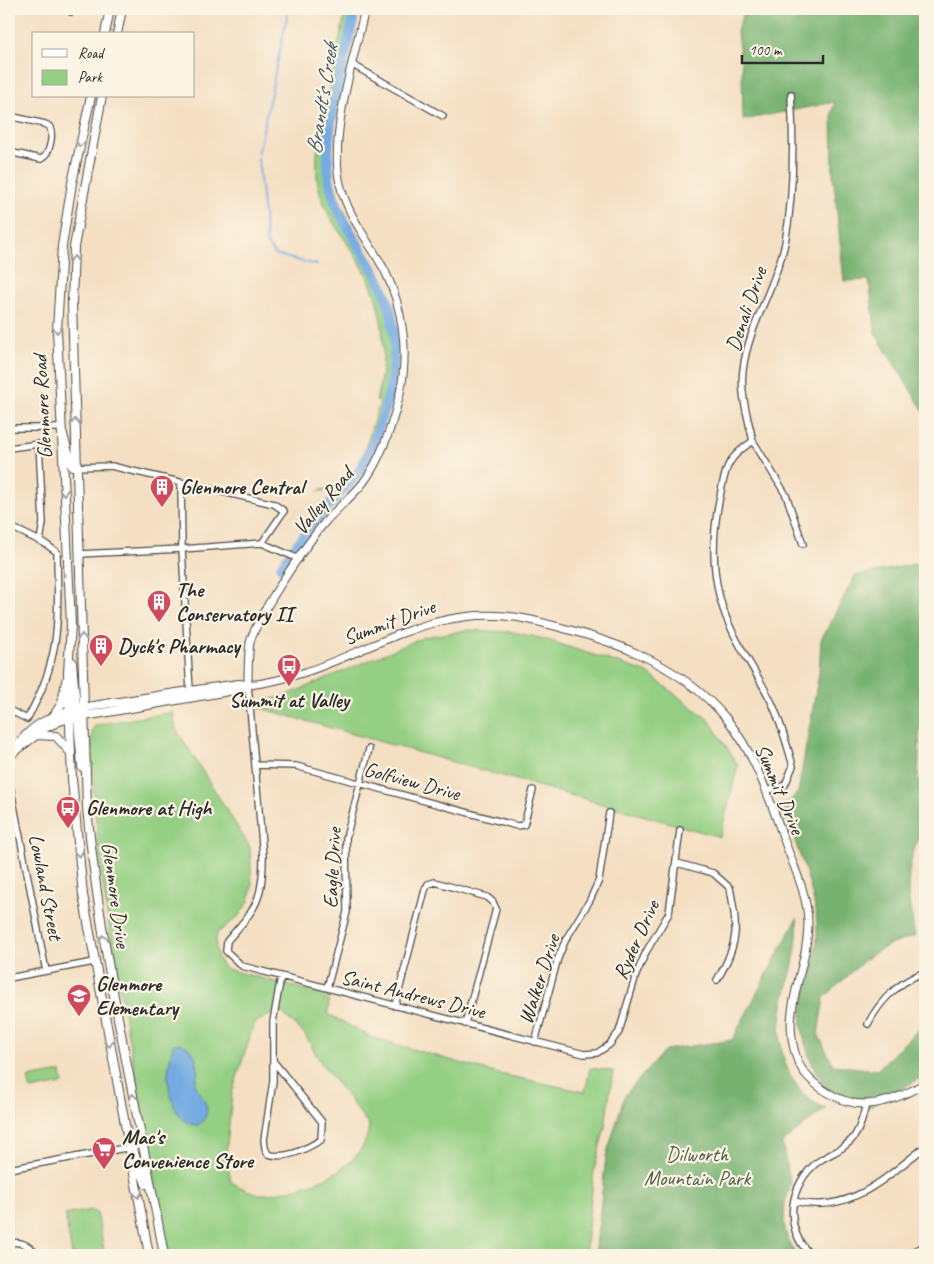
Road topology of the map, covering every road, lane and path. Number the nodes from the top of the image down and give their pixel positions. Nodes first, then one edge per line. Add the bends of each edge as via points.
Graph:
1 (110, 9) edge
2 (122, 9) edge
3 (365, 9) edge
4 (105, 32) edge
5 (117, 32) edge
6 (353, 65) junction
7 (791, 94) dead end
8 (90, 98) edge
9 (102, 98) edge
10 (9, 116) edge
11 (443, 116) dead end
12 (9, 152) edge
13 (9, 428) edge
14 (60, 428) junction
15 (753, 441) junction
16 (9, 448) edge
17 (76, 467) junction
18 (181, 483) junction
19 (76, 487) junction
20 (9, 526) edge
21 (42, 542) junction
22 (262, 543) junction
23 (803, 544) dead end
24 (182, 549) junction
25 (79, 554) junction
26 (299, 559) junction
27 (71, 625) junction
28 (68, 672) junction
29 (248, 685) junction
30 (84, 686) junction
31 (190, 691) junction
32 (107, 708) junction
33 (9, 710) edge
34 (78, 713) junction
35 (53, 718) junction
36 (86, 729) junction
37 (34, 736) junction
38 (16, 749) junction
39 (369, 749) dead end
40 (71, 753) junction
41 (9, 756) edge
42 (255, 765) junction
43 (9, 780) edge
44 (360, 784) junction
45 (533, 790) dead end
46 (767, 791) junction
47 (87, 808) junction
48 (609, 813) dead end
49 (680, 830) dead end
50 (678, 863) junction
51 (226, 951) joint
52 (94, 962) junction
53 (46, 971) junction
54 (925, 972) edge
55 (281, 976) junction
56 (9, 978) edge
57 (717, 980) dead end
58 (326, 988) junction
59 (395, 1006) junction
60 (465, 1024) junction
61 (868, 1024) dead end
62 (535, 1042) junction
63 (597, 1053) joint
64 (274, 1062) junction
65 (925, 1083) edge
66 (866, 1104) junction
67 (142, 1145) junction
68 (130, 1147) junction
69 (925, 1147) edge
70 (9, 1169) edge
71 (794, 1201) junction
72 (157, 1217) junction
73 (9, 1243) edge
74 (925, 1246) edge
75 (38, 1255) edge
76 (149, 1255) edge
77 (164, 1255) edge
78 (811, 1255) edge
79 (905, 1255) edge

1 - 4 main road
2 - 5 main road
3 - 6 street, Valley Road
6 - 11 street
6 - 26 street, Valley Road via 338,136 340,183 354,222 385,271 400,312 404,372 379,456 363,483 326,521
7 - 15 street, Denali Drive via 794,157 785,242 743,369 743,399
8 -> 14 main road, Glenmore Road via 62,246 57,330
17 -> 9 main road, Glenmore Road via 72,331 74,246
10 - 12 street via 45,124 52,132 48,153 40,159
13 - 14 street
14 - 19 main road via 66,440
14 -> 27 main road, Glenmore Road
15 - 23 street, Denali Drive via 786,495
15 - 46 street via 736,452 726,466 712,554 718,594 729,625 772,702 794,766 785,785
16 - 21 street via 39,444
17 - 18 street via 111,466
17 - 19 main road, Glenmore Road
18 - 22 street via 274,504 284,512
18 - 24 street
19 - 25 main road, Glenmore Road
20 - 21 street
21 - 33 street via 57,552 57,640 42,693 27,719
22 - 24 street
22 - 26 street
24 - 25 street
24 - 31 street
30 -> 25 main road, Glenmore Road
26 - 29 street, Valley Road via 259,621 250,642
27 - 28 main road, Glenmore Road
27 - 34 main road
28 - 34 main road, Glenmore Road
28 - 35 main road via 62,703
29 - 31 main road, Summit Drive
29 - 32 main road, Summit Drive via 240,689
29 - 42 street, Valley Road
29 - 46 street, Summit Drive via 286,678 326,665 393,634 424,624 493,615 529,620 629,649 668,667 696,688 726,719 750,756
30 - 32 main road via 94,700
30 - 34 main road, Glenmore Road
31 - 32 main road, Summit Drive
32 - 34 main road, Summit Drive
32 - 36 main road
34 - 35 main road
34 - 36 main road, Glenmore Drive
34 - 37 main road
34 - 40 main road, Glenmore Drive
34 - 47 main road
35 - 38 main road via 22,738
36 - 47 main road, Glenmore Drive
37 - 38 main road
37 - 40 main road via 56,736
38 - 41 main road
39 - 44 street, Eagle Drive
40 -> 52 main road, Glenmore Drive via 81,876
42 - 44 street, Golfview Drive via 296,766
42 - 51 street, Valley Road via 263,880 258,900 246,921 227,941
43 - 53 street, Lowland Street
44 - 45 street, Golfview Drive via 518,826 524,825
44 - 58 street, Eagle Drive via 346,838 347,912
46 - 66 street, Summit Drive via 802,892 808,919 807,943 791,1012 790,1036 798,1063 812,1082 838,1098
67 -> 47 main road, Glenmore Drive via 93,876
48 - 62 street, Walker Drive via 599,880 558,958
49 - 50 street, Ryder Drive
50 - 57 street via 713,873 730,888 736,937
50 - 63 street, Ryder Drive via 669,912 636,975 618,1032 609,1045
51 - 55 street, Saint Andrews Drive via 242,966
52 - 53 street
52 -> 68 main road, Glenmore Drive
53 - 56 street
54 - 61 street via 904,982 876,1008
55 - 58 street, Saint Andrews Drive
55 - 64 street via 273,1022
58 - 59 street, Saint Andrews Drive
59 - 60 street, Saint Andrews Drive
59 - 60 street via 425,890 428,884 435,882 487,897 496,909
60 - 62 street, Saint Andrews Drive
62 - 63 street, Saint Andrews Drive via 584,1054
64 - 64 street via 264,1140 268,1154 277,1157 300,1151 321,1140 323,1133 322,1122
65 - 66 street, Summit Drive via 890,1099
66 - 71 street via 854,1138 801,1178
67 - 68 street
67 - 72 main road, Glenmore Drive
68 - 70 street
68 - 72 main road
68 -> 76 main road, Glenmore Drive
69 - 71 street via 865,1193 826,1205
71 - 78 street via 792,1221 800,1245
72 - 77 main road, Glenmore Drive
73 - 75 street via 27,1244
74 - 79 street

